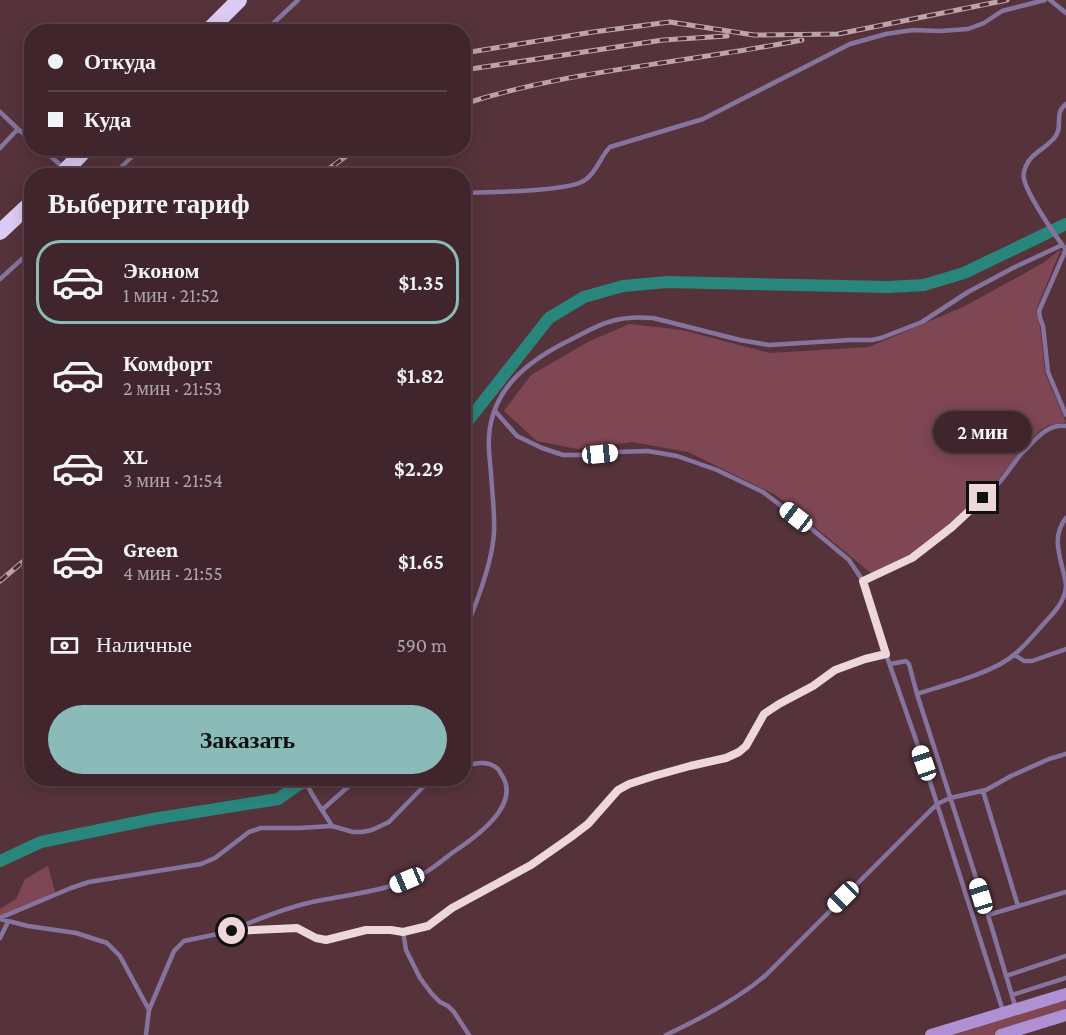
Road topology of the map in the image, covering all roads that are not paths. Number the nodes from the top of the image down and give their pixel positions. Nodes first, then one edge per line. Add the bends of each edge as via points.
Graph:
1 (239, 0) edge
2 (298, 0) edge
3 (1045, 0) edge
4 (1050, 0) edge
5 (1066, 13) edge
6 (215, 24) edge
7 (272, 24) edge
8 (1066, 104) edge
9 (0, 112) edge
10 (18, 129) junction
11 (24, 134) edge
12 (0, 148) edge
13 (48, 156) edge
14 (79, 156) edge
15 (133, 156) edge
16 (59, 168) edge
17 (67, 168) edge
18 (120, 168) edge
19 (471, 193) edge
20 (24, 210) edge
21 (0, 232) edge
22 (1065, 248) edge
23 (24, 257) edge
24 (0, 279) edge
25 (495, 411) junction
26 (1066, 415) edge
27 (1066, 426) edge
28 (1066, 518) edge
29 (863, 581) junction
30 (471, 613) edge
31 (1066, 649) edge
32 (886, 654) junction
33 (1015, 655) junction
34 (890, 664) junction
35 (916, 693) junction
36 (1066, 754) edge
37 (471, 764) edge
38 (308, 786) edge
39 (349, 786) edge
40 (425, 786) edge
41 (983, 791) junction
42 (950, 798) junction
43 (937, 804) junction
44 (323, 809) junction
45 (332, 826) junction
46 (1066, 892) edge
47 (1018, 906) junction
48 (988, 915) junction
49 (0, 919) edge
50 (8, 921) junction
51 (232, 931) junction
52 (403, 932) junction
53 (0, 938) edge
54 (1066, 956) edge
55 (1006, 976) junction
56 (1066, 978) edge
57 (1066, 994) edge
58 (1012, 995) junction
59 (149, 1010) junction
60 (1010, 1011) junction
61 (1066, 1015) edge
62 (146, 1035) edge
63 (469, 1035) edge
64 (666, 1035) edge
65 (931, 1035) edge
66 (1001, 1035) edge

1 - 6 highway
2 - 7 lane
3 - 19 lane via 1002,11 984,24 968,29 913,30 850,44 703,119 610,147 596,169 577,184
4 - 5 lane
8 - 22 lane via 1059,112 1059,132 1031,158 1024,174 1032,197
9 - 10 lane
10 - 11 lane
10 - 12 lane
13 - 16 lane
14 - 17 highway
15 - 18 lane
20 - 21 highway
22 - 25 lane via 1013,268 922,322 872,340 769,345 653,318 610,321 533,362 500,396
22 - 26 lane via 1039,315 1048,372
23 - 24 lane
25 - 29 lane via 517,436 562,455 648,451 717,470 771,498 849,561
25 - 30 lane via 489,438 494,536
27 - 29 lane via 1043,431 998,484 920,552
28 - 33 lane via 1058,535 1066,591 1052,615
29 - 32 lane
31 - 33 lane via 1032,661
32 - 34 lane
32 - 52 lane via 835,670 779,704 764,714 739,752 618,790 582,830 531,865 452,908 428,926
33 - 35 lane via 976,675
34 - 35 lane via 909,664
34 - 43 lane
35 - 42 lane
36 - 41 lane
37 - 51 lane via 486,763 498,769 506,783 505,801 477,836 427,872 388,888 311,902 261,917
38 - 44 lane
39 - 44 lane
40 - 45 lane via 389,822 372,830 353,832
41 - 42 lane
41 - 47 lane
42 - 43 lane
42 - 48 lane
43 - 60 lane
43 - 64 lane via 766,975 749,989
44 - 45 lane
45 - 49 lane via 261,828 201,864 89,882
46 - 47 lane
47 - 48 lane
48 - 55 lane
49 - 50 lane
50 - 53 lane
50 - 59 lane via 76,933 107,943 120,956
51 - 52 lane via 297,928 326,940 373,929
51 - 59 lane via 190,939 180,945
52 - 63 lane via 406,950 420,978 454,1012
54 - 55 lane
55 - 58 lane
56 - 58 lane
57 - 60 main road
58 - 60 lane
59 - 62 lane
60 - 65 main road
61 - 66 main road

